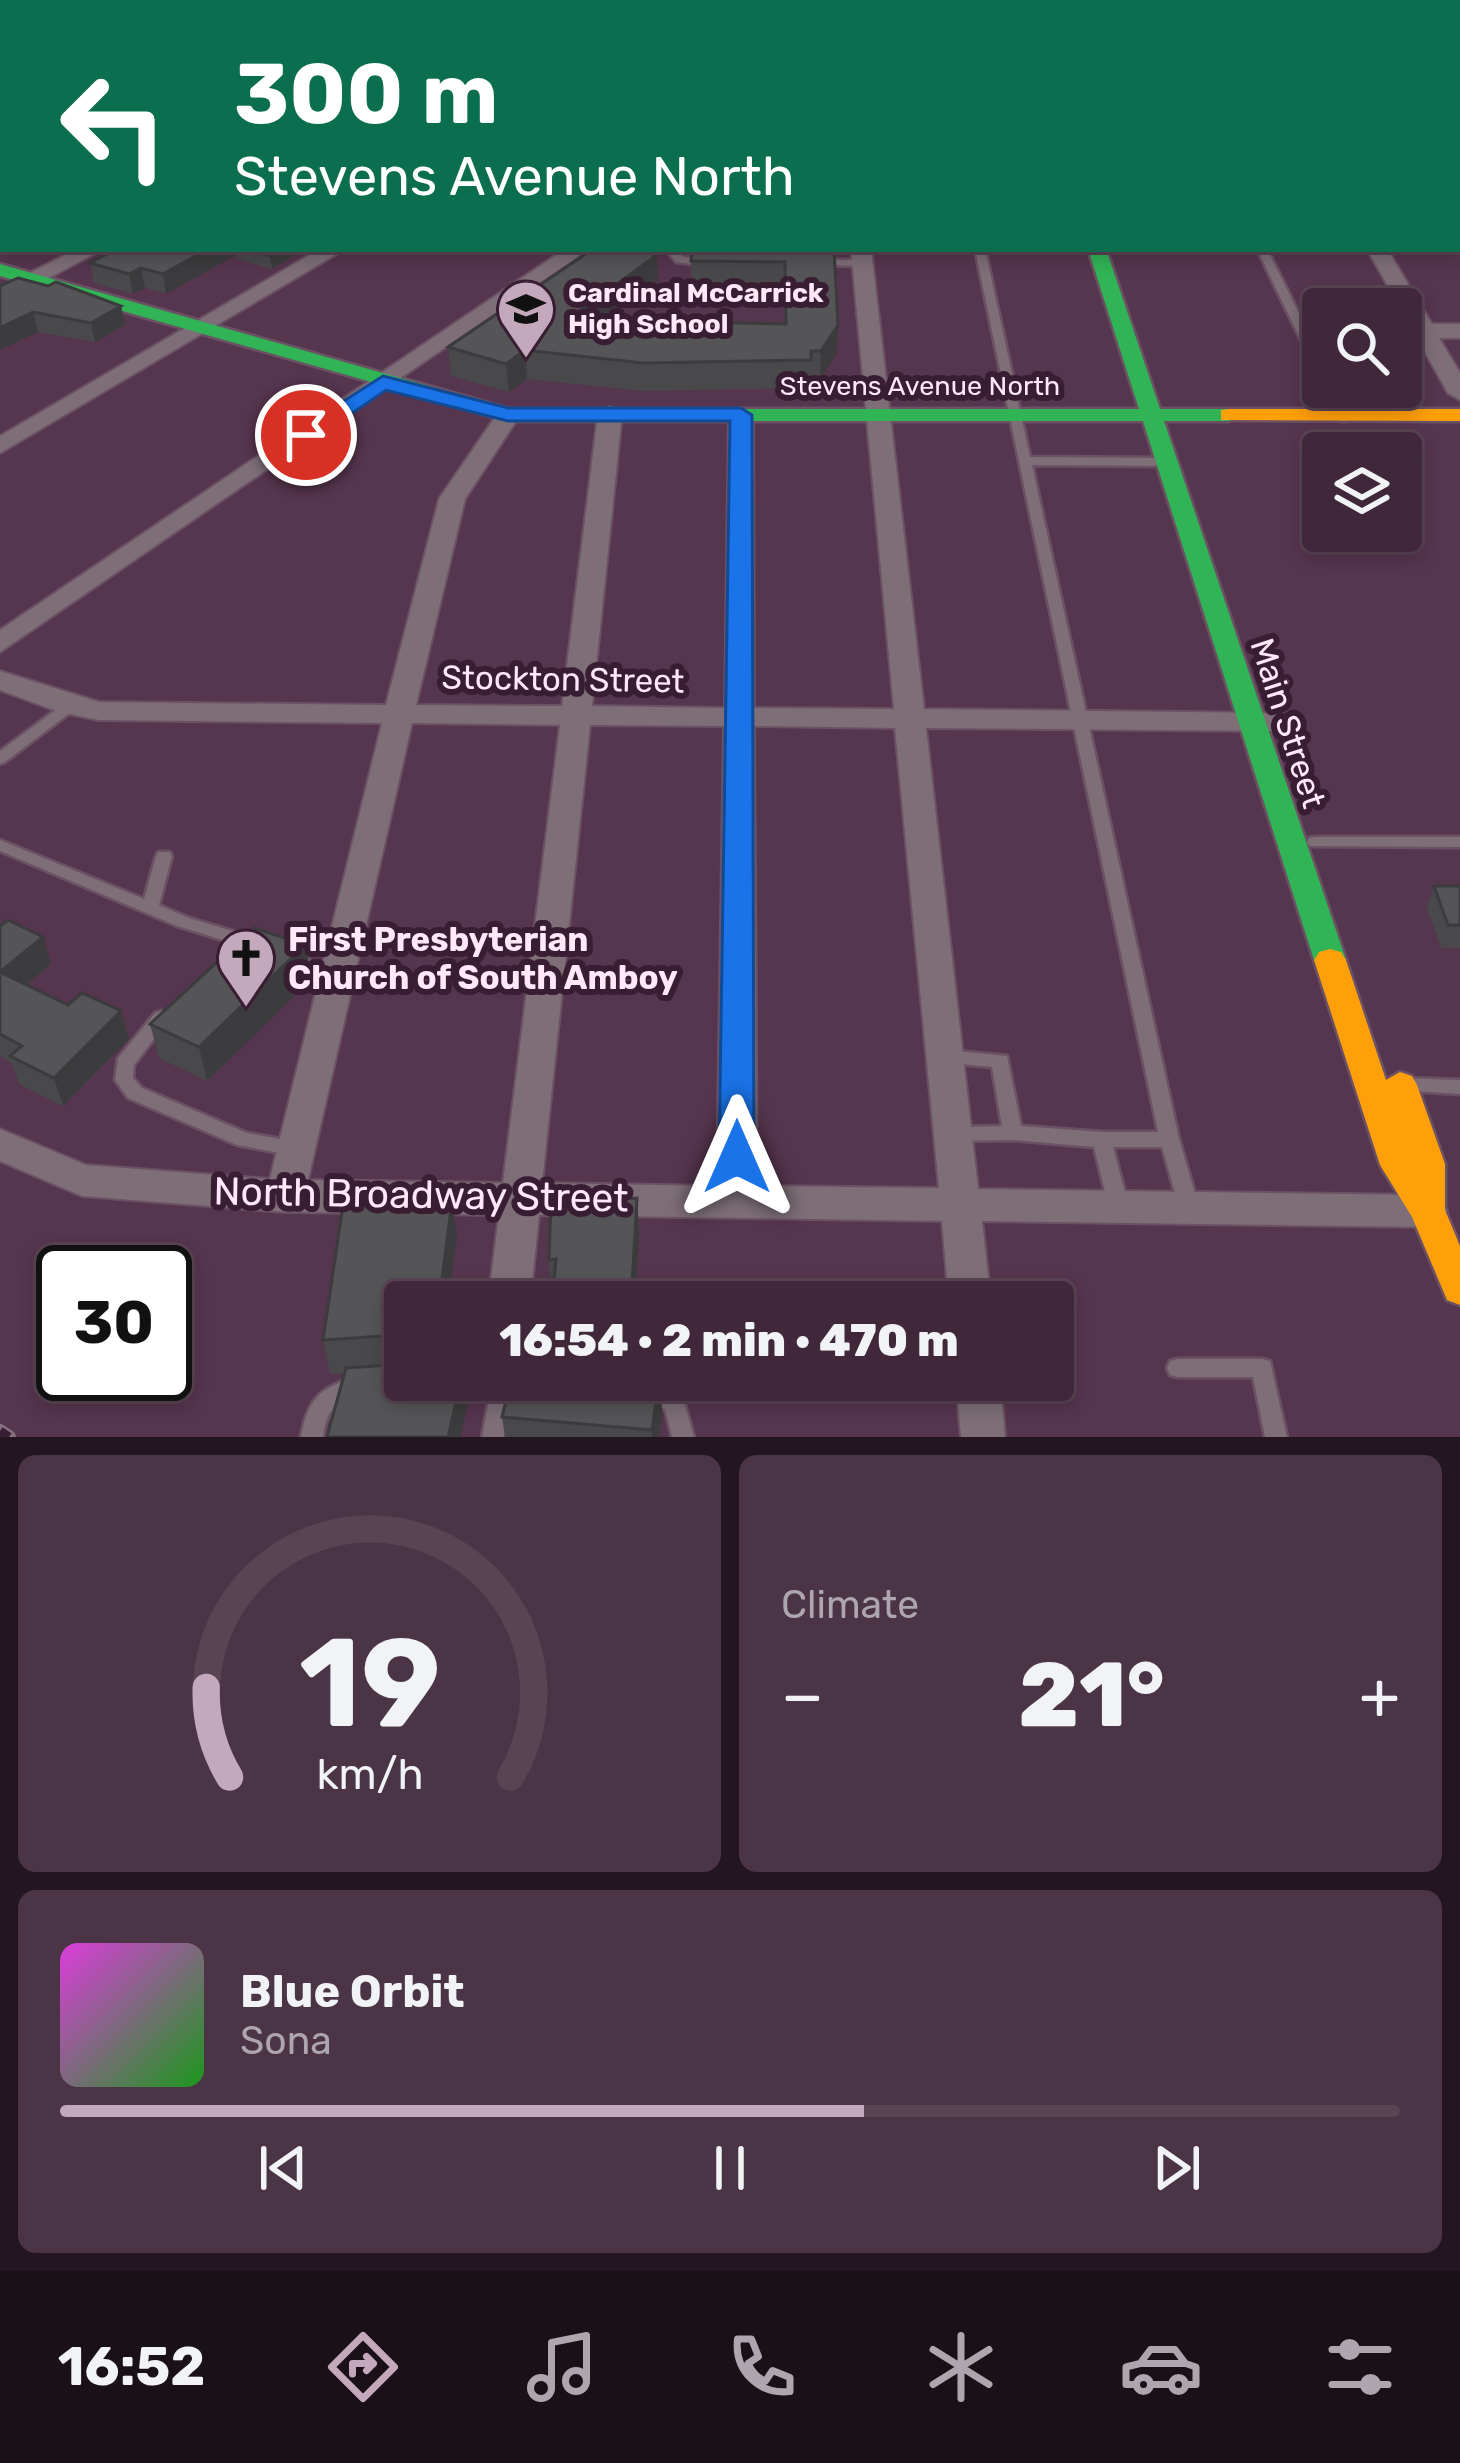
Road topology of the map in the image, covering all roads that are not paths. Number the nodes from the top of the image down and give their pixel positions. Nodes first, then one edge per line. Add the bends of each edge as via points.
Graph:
1 (87, 252) edge
2 (330, 252) edge
3 (575, 252) edge
4 (673, 252) edge
5 (981, 252) edge
6 (1098, 252) edge
7 (1115, 252) edge
8 (1263, 252) edge
9 (1379, 252) edge
10 (862, 256) edge
11 (716, 263) edge
12 (800, 263) edge
13 (0, 270) edge
14 (34, 280) junction
15 (0, 297) edge
16 (201, 328) junction
17 (1302, 331) edge
18 (1426, 331) junction
19 (1460, 331) edge
20 (383, 382) junction
21 (1460, 393) edge
22 (1339, 408) edge
23 (610, 414) junction
24 (508, 415) junction
25 (741, 415) junction
26 (1460, 415) edge
27 (878, 416) junction
28 (1015, 417) junction
29 (1161, 418) junction
30 (1344, 418) junction
31 (0, 446) edge
32 (1025, 461) junction
33 (1166, 462) junction
34 (0, 643) edge
35 (0, 680) edge
36 (70, 706) junction
37 (398, 713) junction
38 (574, 714) junction
39 (736, 717) junction
40 (909, 719) junction
41 (1078, 721) junction
42 (1262, 722) junction
43 (0, 759) edge
44 (1315, 842) junction
45 (1460, 842) edge
46 (0, 845) edge
47 (164, 856) dead end
48 (150, 908) junction
49 (248, 939) junction
50 (220, 964) edge
51 (337, 978) junction
52 (172, 1008) edge
53 (946, 1058) junction
54 (1400, 1085) junction
55 (1460, 1087) edge
56 (1013, 1133) junction
57 (955, 1134) junction
58 (1169, 1138) junction
59 (1102, 1140) junction
60 (0, 1144) edge
61 (296, 1148) junction
62 (285, 1196) junction
63 (516, 1200) junction
64 (737, 1201) junction
65 (961, 1207) junction
66 (1119, 1208) junction
67 (1190, 1208) junction
68 (1427, 1211) junction
69 (510, 1281) edge
70 (968, 1281) edge
71 (1460, 1288) edge
72 (1178, 1368) dead end
73 (383, 1386) edge
74 (504, 1401) edge
75 (672, 1401) edge
76 (980, 1401) edge
77 (312, 1437) edge
78 (493, 1437) edge
79 (683, 1437) edge
80 (983, 1437) edge
81 (1276, 1437) edge

1 - 14 street
2 - 16 street
3 - 20 street
4 - 11 lane
5 - 28 lane
6 - 29 main road, Main Street
7 - 29 main road, Main Street
8 - 17 lane
9 - 18 street
10 - 12 lane
10 - 27 street
13 - 14 main road, Stevens Avenue North
14 - 15 street
14 - 16 main road, Stevens Avenue North
16 - 20 main road, Stevens Avenue North
16 - 31 street
18 - 19 street
18 - 21 street
20 - 24 main road, Stevens Avenue North
20 - 34 street
22 - 30 lane
23 - 24 main road, Stevens Avenue North
23 - 25 main road, Stevens Avenue North
23 - 38 street
24 - 37 street via 452,500
25 - 27 main road, Stevens Avenue North
25 - 39 street
26 - 30 main road, Stevens Avenue North
27 - 28 main road, Stevens Avenue North
27 - 40 street
28 - 29 main road, Stevens Avenue North
28 - 32 lane
29 - 30 main road, Stevens Avenue North
29 - 33 main road, Main Street
29 - 42 main road, Main Street
32 - 33 lane
32 - 41 lane
33 - 42 main road, Main Street
35 - 36 street, Stockton Street
36 - 37 street, Stockton Street
36 - 43 lane
37 - 38 street, Stockton Street
37 - 51 street
38 - 39 street, Stockton Street
38 - 63 street
39 - 40 street, Stockton Street
39 - 64 street
40 - 41 street, Stockton Street
40 - 53 street
41 - 42 street, Stockton Street
41 - 58 lane
42 - 44 main road, Main Street
42 - 68 main road, Main Street via 1396,1165
44 - 45 lane
44 - 54 main road, Main Street
46 - 48 lane
47 - 48 lane
48 - 49 lane
49 - 50 lane
49 - 51 lane
51 - 61 street
52 - 61 lane via 125,1064 124,1080 135,1093 244,1140
53 - 56 lane via 1000,1060
53 - 57 street
54 - 55 lane
54 - 68 main road, Main Street via 1428,1164
56 - 57 lane
56 - 59 lane
57 - 65 street
58 - 59 lane
58 - 67 lane
59 - 66 lane
60 - 62 street, North Broadway Street via 82,1180
61 - 62 street
62 - 63 street, North Broadway Street
63 - 64 street, North Broadway Street
63 - 69 street
64 - 65 street, North Broadway Street
65 - 66 street, North Broadway Street
65 - 70 street
66 - 67 street, North Broadway Street
67 - 68 street, North Broadway Street
68 - 71 main road, Main Street
72 - 81 lane via 1262,1368
73 - 77 lane via 328,1396
74 - 78 lane
75 - 79 lane
76 - 80 street

